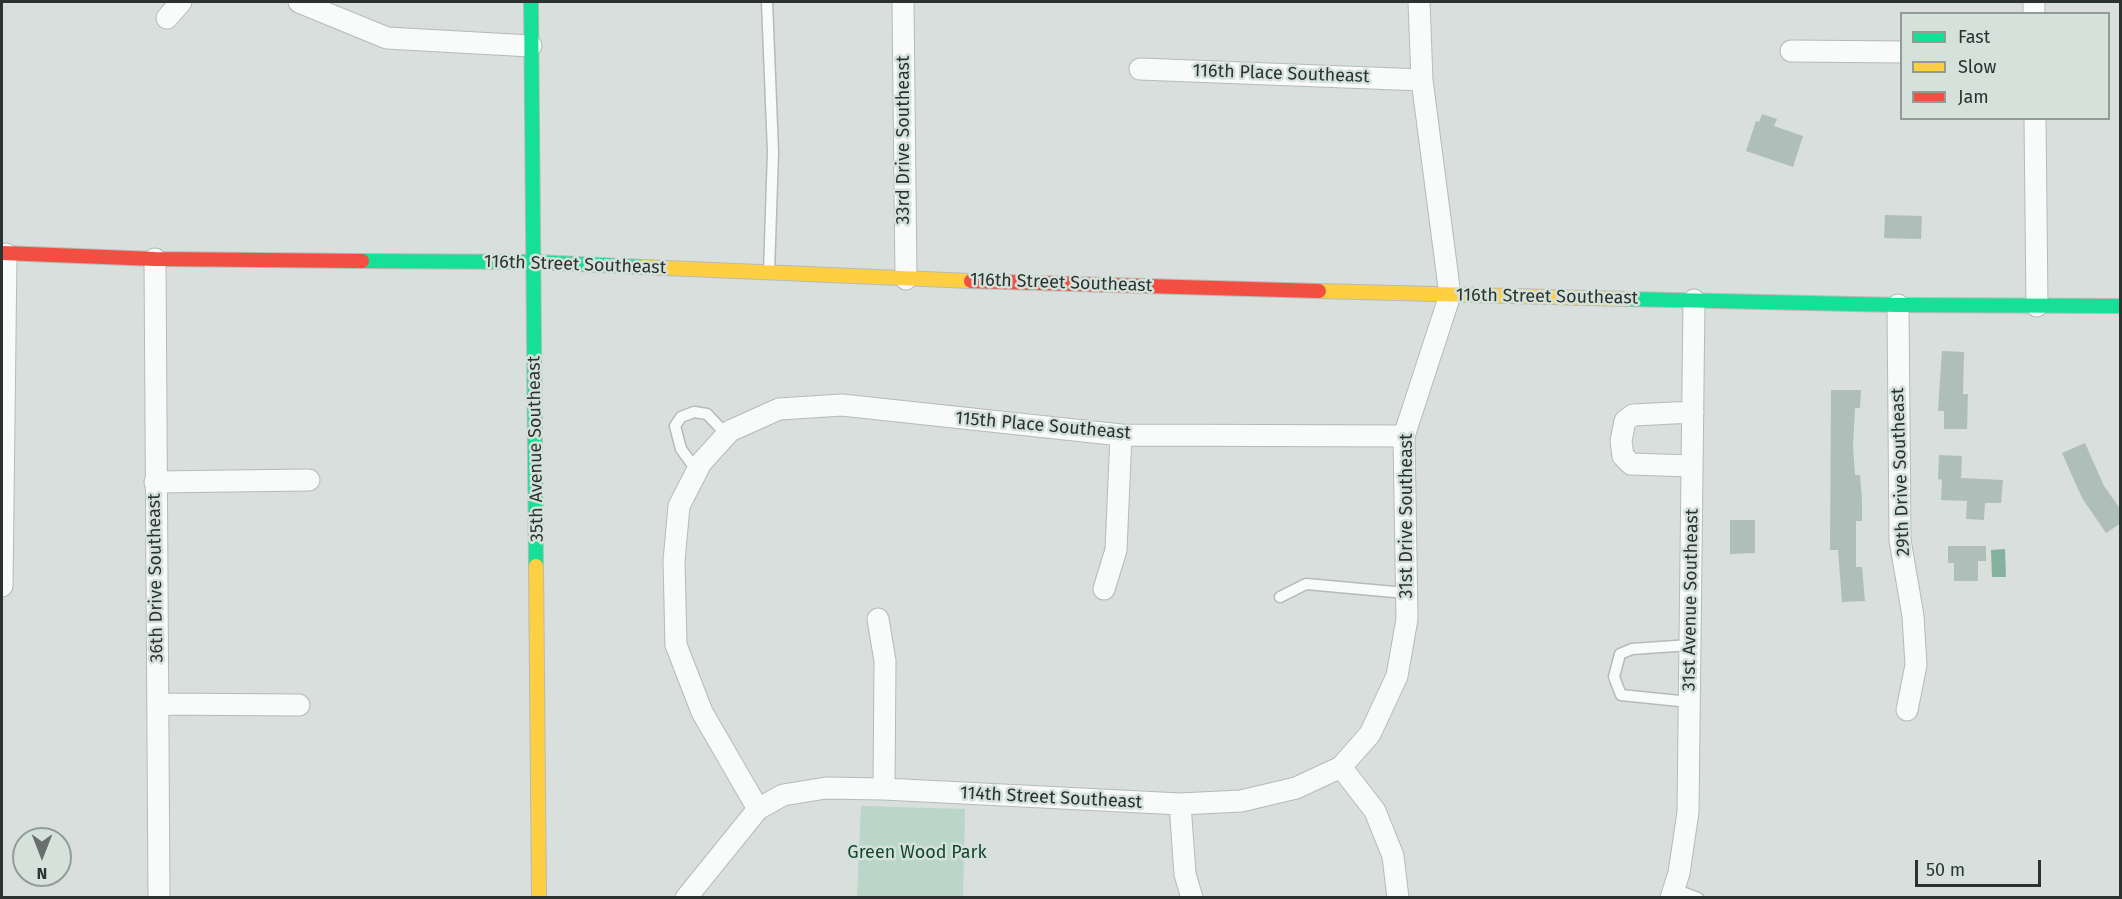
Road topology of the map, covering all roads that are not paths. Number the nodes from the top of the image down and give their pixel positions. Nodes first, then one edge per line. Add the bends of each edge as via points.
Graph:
1 (181, 2) edge
2 (299, 2) edge
3 (531, 2) edge
4 (767, 2) edge
5 (903, 2) edge
6 (1419, 2) edge
7 (166, 18) dead end
8 (531, 46) junction
9 (1791, 51) dead end
10 (1900, 52) edge
11 (1140, 69) dead end
12 (1422, 80) junction
13 (2035, 120) edge
14 (4, 253) edge
15 (155, 259) junction
16 (534, 262) junction
17 (769, 273) junction
18 (906, 279) junction
19 (1450, 295) junction
20 (1694, 300) junction
21 (1898, 305) junction
22 (2037, 306) junction
23 (2121, 306) edge
24 (1693, 412) junction
25 (727, 435) junction
26 (1121, 435) junction
27 (1404, 436) junction
28 (1692, 466) junction
29 (699, 467) junction
30 (309, 480) dead end
31 (155, 482) junction
32 (2, 586) edge
33 (1104, 589) dead end
34 (1406, 593) junction
35 (1280, 597) dead end
36 (878, 619) dead end
37 (1690, 645) junction
38 (1689, 702) junction
39 (158, 704) junction
40 (299, 705) dead end
41 (1907, 710) dead end
42 (1341, 767) junction
43 (884, 789) junction
44 (1180, 804) junction
45 (758, 809) junction
46 (1672, 893) edge
47 (159, 897) edge
48 (539, 897) edge
49 (686, 897) edge
50 (1192, 897) edge
51 (1398, 897) edge
52 (1698, 897) edge

1 - 7 street
2 - 8 street via 387,38
3 - 8 street, 35th Avenue Southeast
4 - 17 lane via 773,152
5 - 18 street, 33rd Drive Southeast
6 - 12 street, 31st Drive Southeast
8 - 16 street, 35th Avenue Southeast
9 - 10 street
11 - 12 street, 116th Place Southeast
12 - 19 street, 31st Drive Southeast
13 - 22 street
14 - 15 street, 116th Street Southeast
14 - 32 street
15 - 16 street, 116th Street Southeast
15 - 31 street, 36th Drive Southeast
16 - 17 street, 116th Street Southeast
16 - 48 street, 35th Avenue Southeast
17 - 18 street, 116th Street Southeast
18 - 19 street, 116th Street Southeast
19 - 20 street, 116th Street Southeast
19 - 27 street, 31st Drive Southeast
20 - 21 street, 116th Street Southeast
20 - 24 street, 31st Avenue Southeast
21 - 22 street, 116th Street Southeast
21 - 41 street, 29th Drive Southeast via 1900,540 1913,616 1916,664
22 - 23 street, 116th Street Southeast
24 - 28 street, 31st Avenue Southeast
24 - 28 street via 1633,415 1625,421 1621,441 1623,456 1631,464
25 - 26 street, 115th Place Southeast via 779,409 842,405
25 - 29 street, 115th Place Southeast
25 - 29 lane via 707,414 694,412 681,417 675,426 681,449
26 - 27 street, 115th Place Southeast
26 - 33 street via 1116,550
27 - 34 street, 31st Drive Southeast
28 - 37 street, 31st Avenue Southeast
29 - 45 street, 115th Place Southeast via 679,506 674,561 676,645 702,712
30 - 31 street
31 - 39 street, 36th Drive Southeast
34 - 35 lane via 1306,584
34 - 42 street, 31st Drive Southeast via 1407,619 1397,676 1370,735
36 - 43 street via 885,661
37 - 38 street, 31st Avenue Southeast
37 - 38 lane via 1632,649 1620,654 1614,677 1622,695
38 - 46 street, 31st Avenue Southeast via 1688,812
39 - 40 street
39 - 47 street, 36th Drive Southeast
42 - 44 street, 114th Street Southeast via 1296,788 1241,801
42 - 51 street via 1375,811 1394,856
43 - 44 street, 114th Street Southeast
43 - 45 street, 114th Street Southeast via 826,788 783,795
44 - 50 street via 1185,874
45 - 49 street
46 - 52 lane

